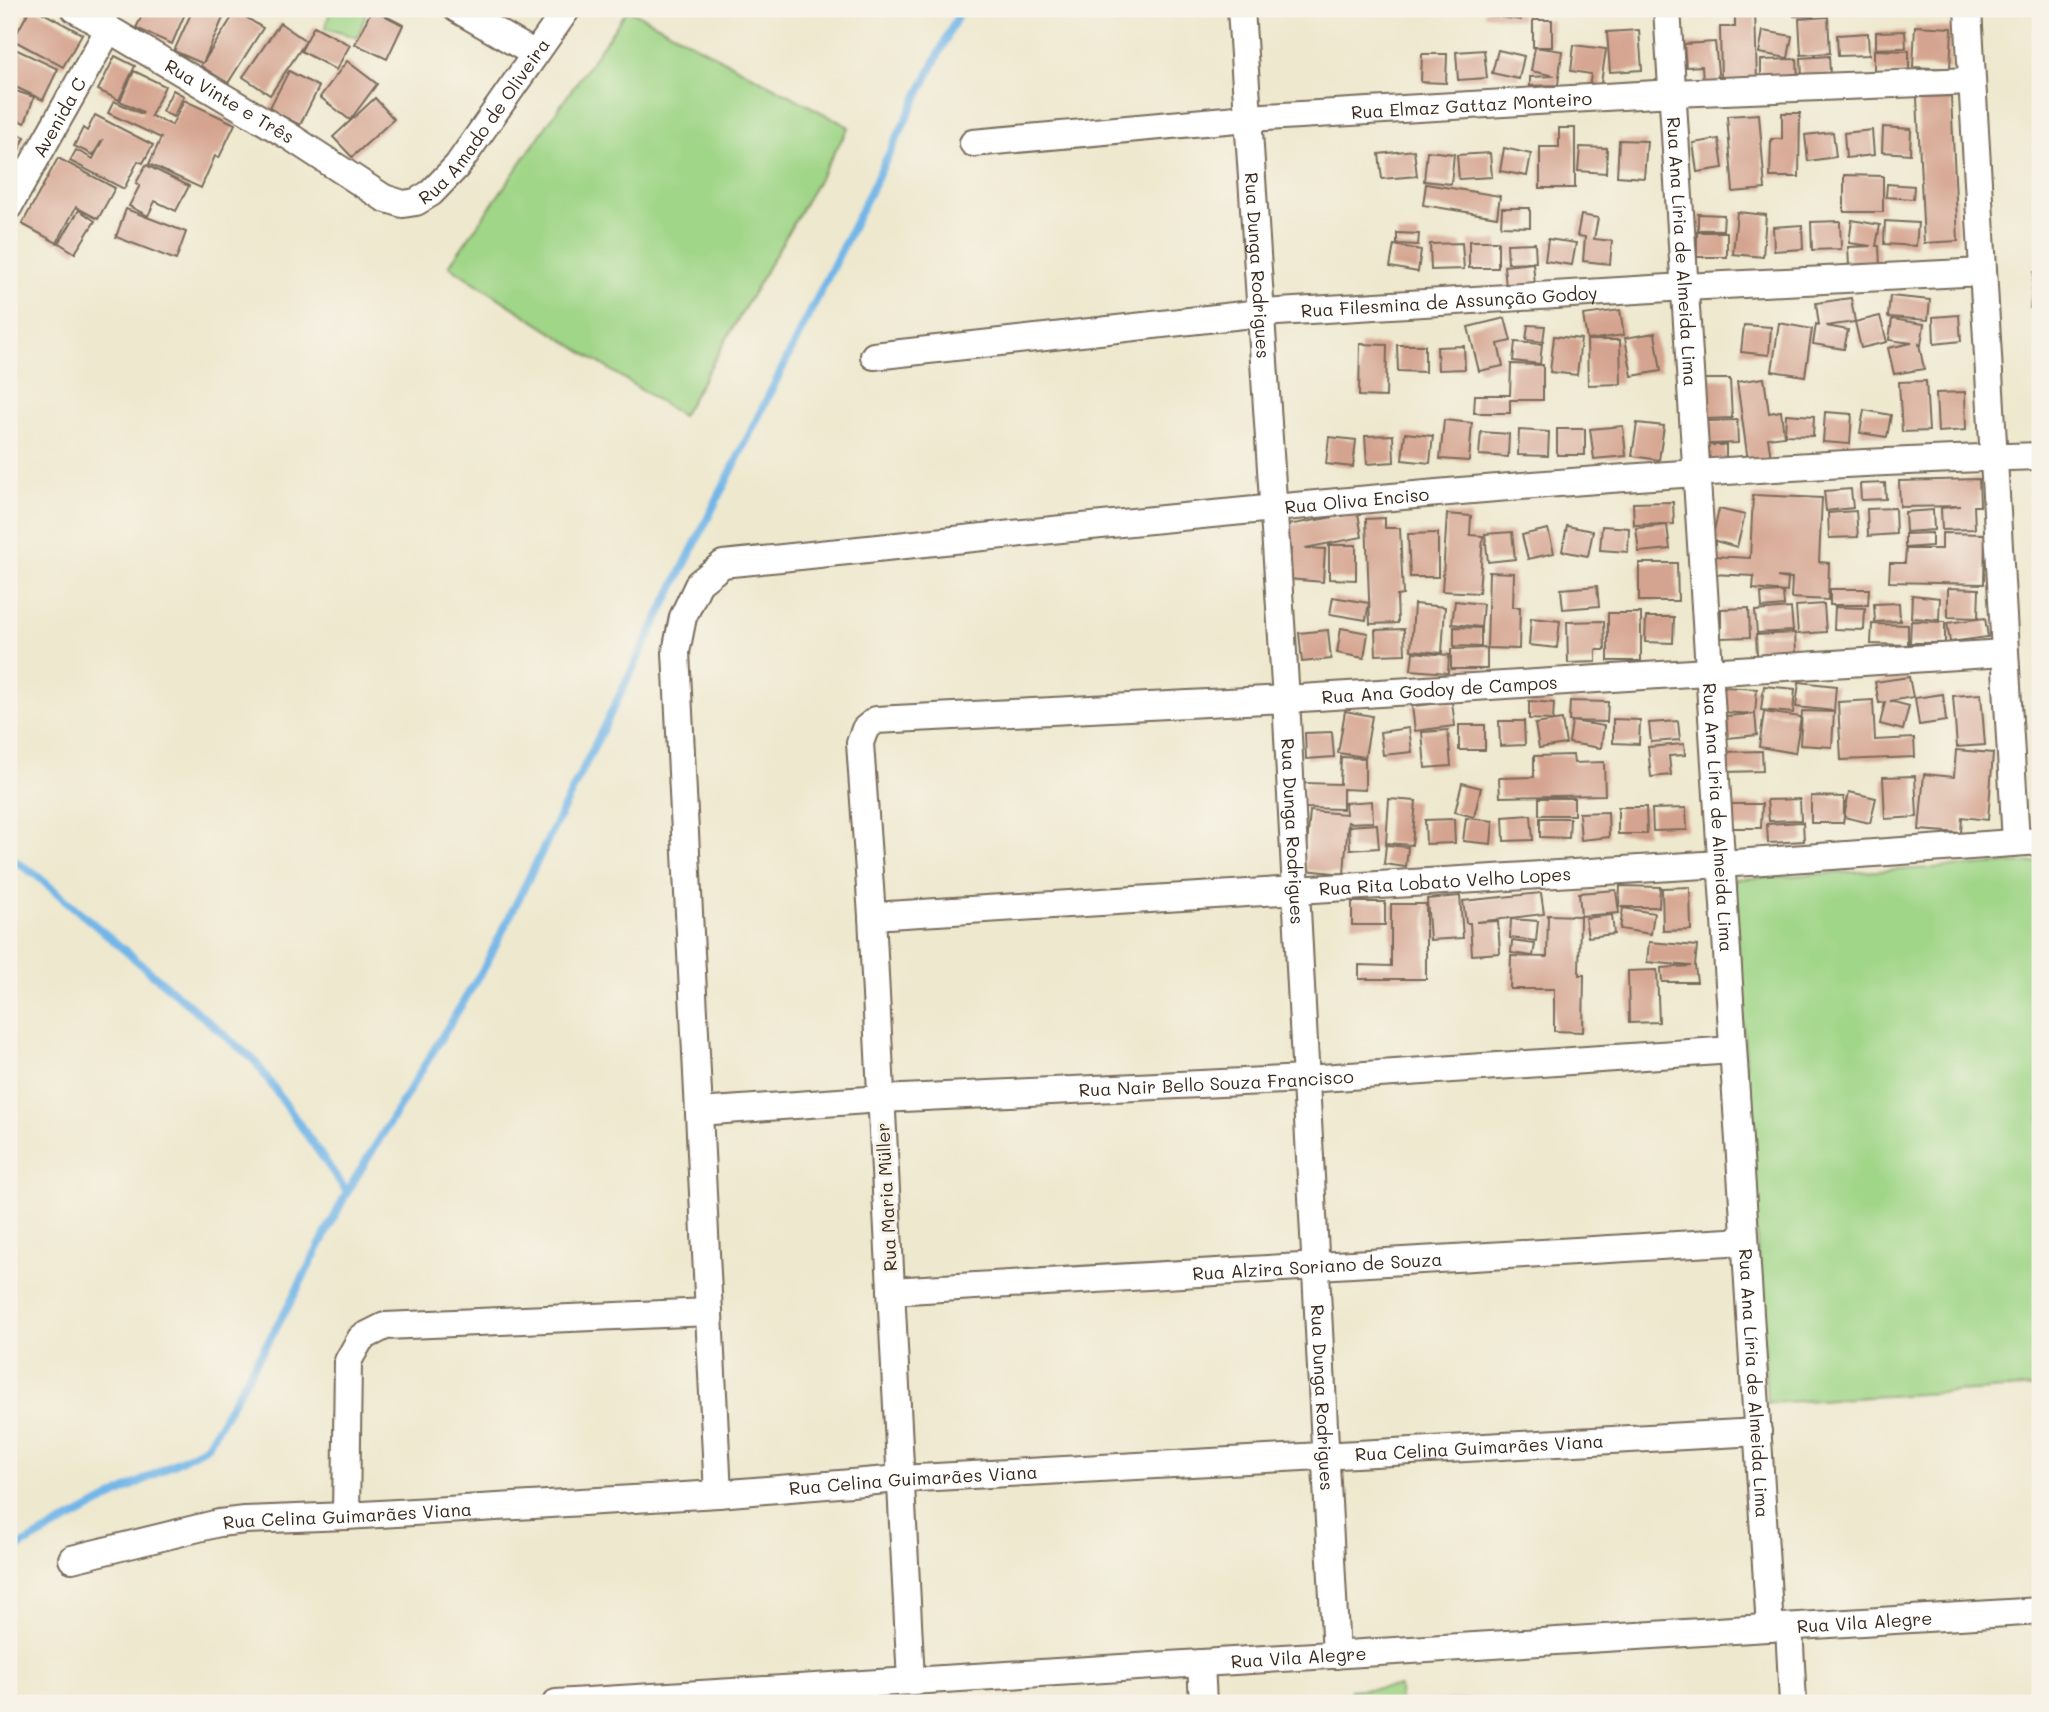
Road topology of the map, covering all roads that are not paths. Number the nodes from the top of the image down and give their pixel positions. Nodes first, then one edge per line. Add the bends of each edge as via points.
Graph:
1 (75, 9) edge
2 (457, 9) edge
3 (567, 9) edge
4 (1241, 9) edge
5 (1667, 9) edge
6 (1968, 9) edge
7 (109, 29) junction
8 (535, 54) junction
9 (1970, 81) junction
10 (1673, 93) junction
11 (1248, 118) junction
12 (973, 144) dead end
13 (384, 198) joint
14 (9, 206) edge
15 (1983, 272) junction
16 (1685, 287) junction
17 (1261, 313) junction
18 (874, 356) dead end
19 (2040, 456) edge
20 (1993, 457) junction
21 (1697, 474) junction
22 (1274, 508) junction
23 (2004, 653) junction
24 (1709, 670) junction
25 (1286, 699) junction
26 (876, 720) joint
27 (2028, 842) edge
28 (1721, 864) junction
29 (1296, 889) junction
30 (872, 916) junction
31 (1734, 1050) junction
32 (1306, 1079) junction
33 (881, 1099) junction
34 (699, 1112) junction
35 (1745, 1241) junction
36 (1316, 1267) junction
37 (891, 1291) junction
38 (709, 1312) junction
39 (1758, 1432) junction
40 (1326, 1456) junction
41 (900, 1479) junction
42 (719, 1494) junction
43 (346, 1516) junction
44 (72, 1559) dead end
45 (2040, 1611) edge
46 (1779, 1628) junction
47 (1336, 1655) junction
48 (1201, 1663) junction
49 (911, 1681) junction
50 (610, 1702) edge
51 (556, 1703) edge
52 (1203, 1703) edge
53 (1793, 1703) edge

1 - 7 street, Rua Vinte e Três
2 - 8 street
3 - 8 street, Rua Amado de Oliveira
4 - 11 street, Rua Dunga Rodrigues
5 - 10 street, Rua Ana Líria de Almeida Lima
6 - 9 street
7 - 13 street, Rua Vinte e Três
7 - 14 street, Avenida C
8 - 13 street, Rua Amado de Oliveira via 457,166 431,193 403,204
9 - 10 street, Rua Elmaz Gattaz Monteiro
9 - 15 street
10 - 11 street, Rua Elmaz Gattaz Monteiro
10 - 16 street, Rua Ana Líria de Almeida Lima
11 - 12 street, Rua Elmaz Gattaz Monteiro
11 - 17 street, Rua Dunga Rodrigues
15 - 16 street, Rua Filesmina de Assunção Godoy
15 - 20 street
16 - 17 street, Rua Filesmina de Assunção Godoy
16 - 21 street, Rua Ana Líria de Almeida Lima
17 - 18 street, Rua Filesmina de Assunção Godoy
17 - 22 street, Rua Dunga Rodrigues
19 - 20 street, Rua Oliva Enciso
20 - 21 street, Rua Oliva Enciso
20 - 23 street
21 - 22 street, Rua Oliva Enciso
21 - 24 street, Rua Ana Líria de Almeida Lima
22 - 25 street, Rua Dunga Rodrigues
22 - 34 street, Rua Oliva Enciso via 723,564 699,583 683,617 676,652
23 - 24 street, Rua Ana Godoy de Campos
23 - 27 street
24 - 25 street, Rua Ana Godoy de Campos
24 - 28 street, Rua Ana Líria de Almeida Lima
25 - 26 street, Rua Ana Godoy de Campos
25 - 29 street, Rua Dunga Rodrigues
26 - 30 street, Rua Maria Müller via 859,743
27 - 28 street, Rua Rita Lobato Velho Lopes
28 - 29 street, Rua Rita Lobato Velho Lopes
28 - 31 street, Rua Ana Líria de Almeida Lima
29 - 30 street, Rua Rita Lobato Velho Lopes
29 - 32 street, Rua Dunga Rodrigues
30 - 33 street, Rua Maria Müller
31 - 32 street, Rua Nair Bello Souza Francisco
31 - 35 street, Rua Ana Líria de Almeida Lima
32 - 33 street, Rua Nair Bello Souza Francisco
32 - 36 street, Rua Dunga Rodrigues
33 - 34 street, Rua Nair Bello Souza Francisco
33 - 37 street, Rua Maria Müller
34 - 38 street
35 - 36 street, Rua Alzira Soriano de Souza
35 - 39 street, Rua Ana Líria de Almeida Lima
36 - 37 street, Rua Alzira Soriano de Souza
36 - 40 street, Rua Dunga Rodrigues
37 - 41 street, Rua Maria Müller
38 - 42 street
38 - 43 street via 385,1326 361,1338 348,1361
39 - 40 street, Rua Celina Guimarães Viana
39 - 46 street, Rua Ana Líria de Almeida Lima
40 - 41 street, Rua Celina Guimarães Viana
40 - 47 street, Rua Dunga Rodrigues
41 - 42 street, Rua Celina Guimarães Viana
41 - 49 street, Rua Maria Müller
42 - 43 street, Rua Celina Guimarães Viana
43 - 44 street, Rua Celina Guimarães Viana via 219,1523
45 - 46 street, Rua Vila Alegre
46 - 47 street, Rua Vila Alegre
46 - 53 street, Rua Ana Líria de Almeida Lima
47 - 48 street, Rua Vila Alegre
48 - 49 street, Rua Vila Alegre
48 - 52 street
49 - 50 street, Rua Vila Alegre
50 - 51 street, Rua Vila Alegre

